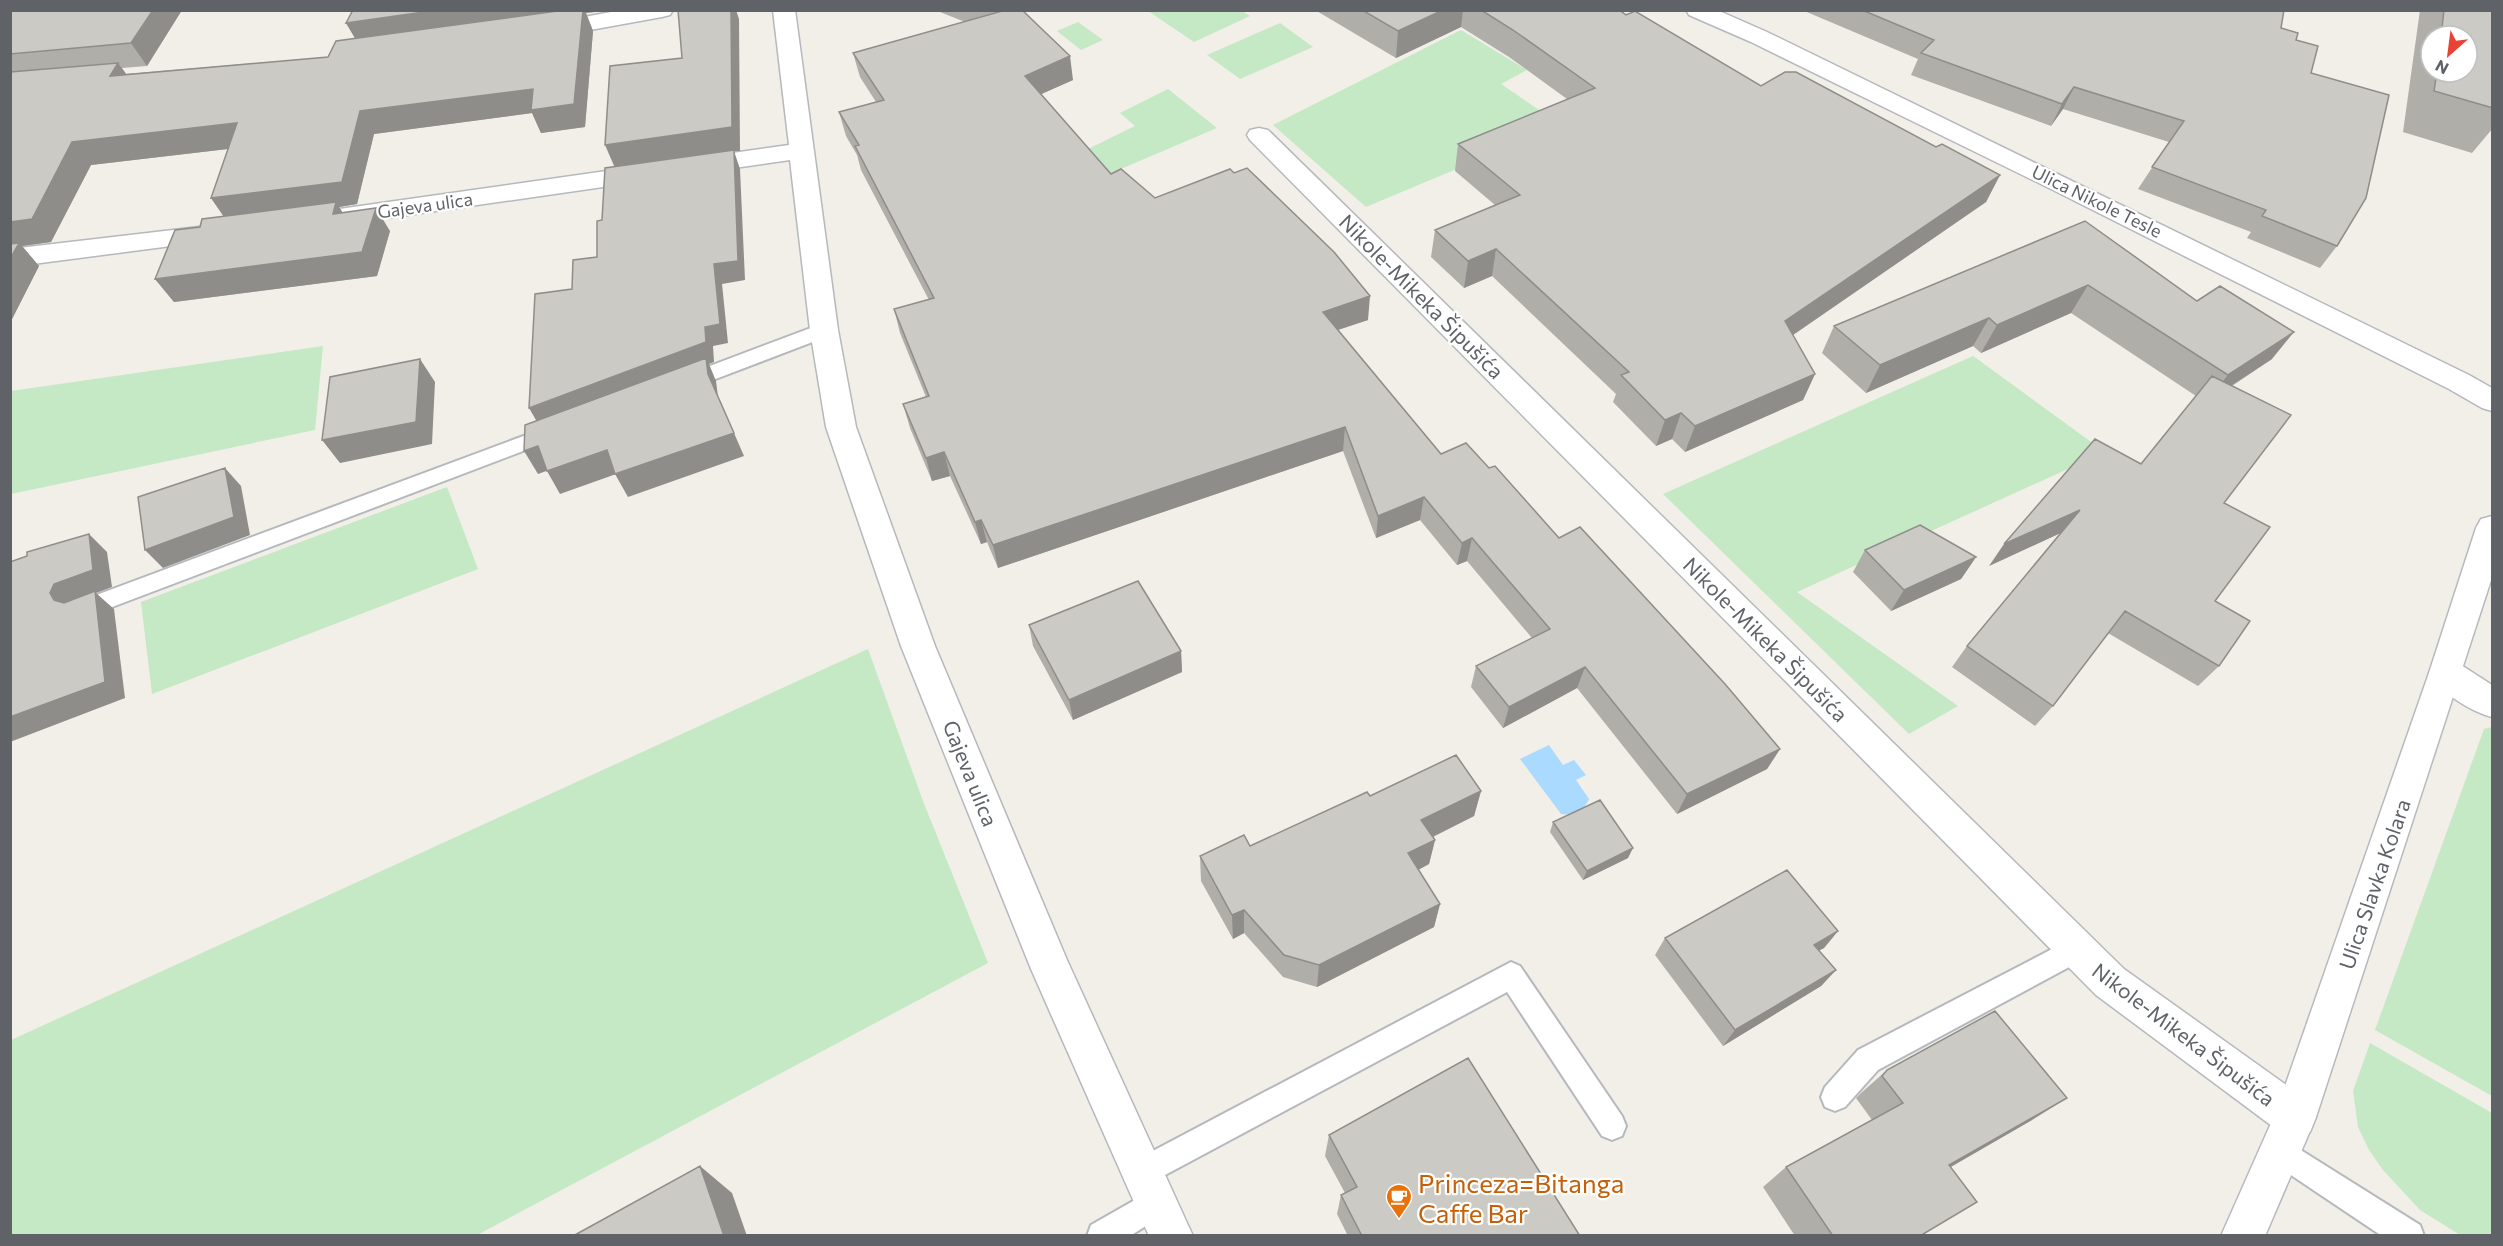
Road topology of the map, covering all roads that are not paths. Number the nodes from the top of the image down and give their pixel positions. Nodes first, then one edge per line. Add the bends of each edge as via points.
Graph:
1 (662, 10) edge
2 (784, 10) edge
3 (1697, 10) edge
4 (529, 34) edge
5 (1259, 135) dead end
6 (803, 151) junction
7 (305, 222) edge
8 (235, 231) edge
9 (10, 258) edge
10 (824, 330) junction
11 (666, 390) edge
12 (2493, 401) edge
13 (576, 423) edge
14 (2493, 528) edge
15 (83, 609) edge
16 (2446, 673) junction
17 (2493, 703) edge
18 (2077, 949) junction
19 (1835, 1096) dead end
20 (2295, 1117) junction
21 (1612, 1126) dead end
22 (2280, 1151) junction
23 (1142, 1172) junction
24 (1156, 1203) junction
25 (1102, 1236) edge
26 (1171, 1236) edge
27 (2243, 1236) edge
28 (2409, 1236) edge

1 - 4 street
2 - 6 street, Gajeva ulica
3 - 12 street, Ulica Nikole Tesle via 2077,191
5 - 18 street, Nikole-Mikeka Šipušića
6 - 7 street, Gajeva ulica
6 - 10 street, Gajeva ulica
8 - 9 street
10 - 11 lane
10 - 23 street, Gajeva ulica via 841,427 918,646 1051,969
13 - 15 lane
14 - 16 street, Ulica Slavka Kolara
16 - 17 street
16 - 20 street, Ulica Slavka Kolara
18 - 19 lane via 1868,1060
18 - 20 street, Nikole-Mikeka Šipušića via 2110,982
20 - 22 street, Ulica Slavka Kolara
21 - 23 lane via 1511,975
22 - 27 street, Ulica Slavka Kolara
22 - 28 lane
23 - 24 street, Gajeva ulica
24 - 25 lane
24 - 26 street, Gajeva ulica

